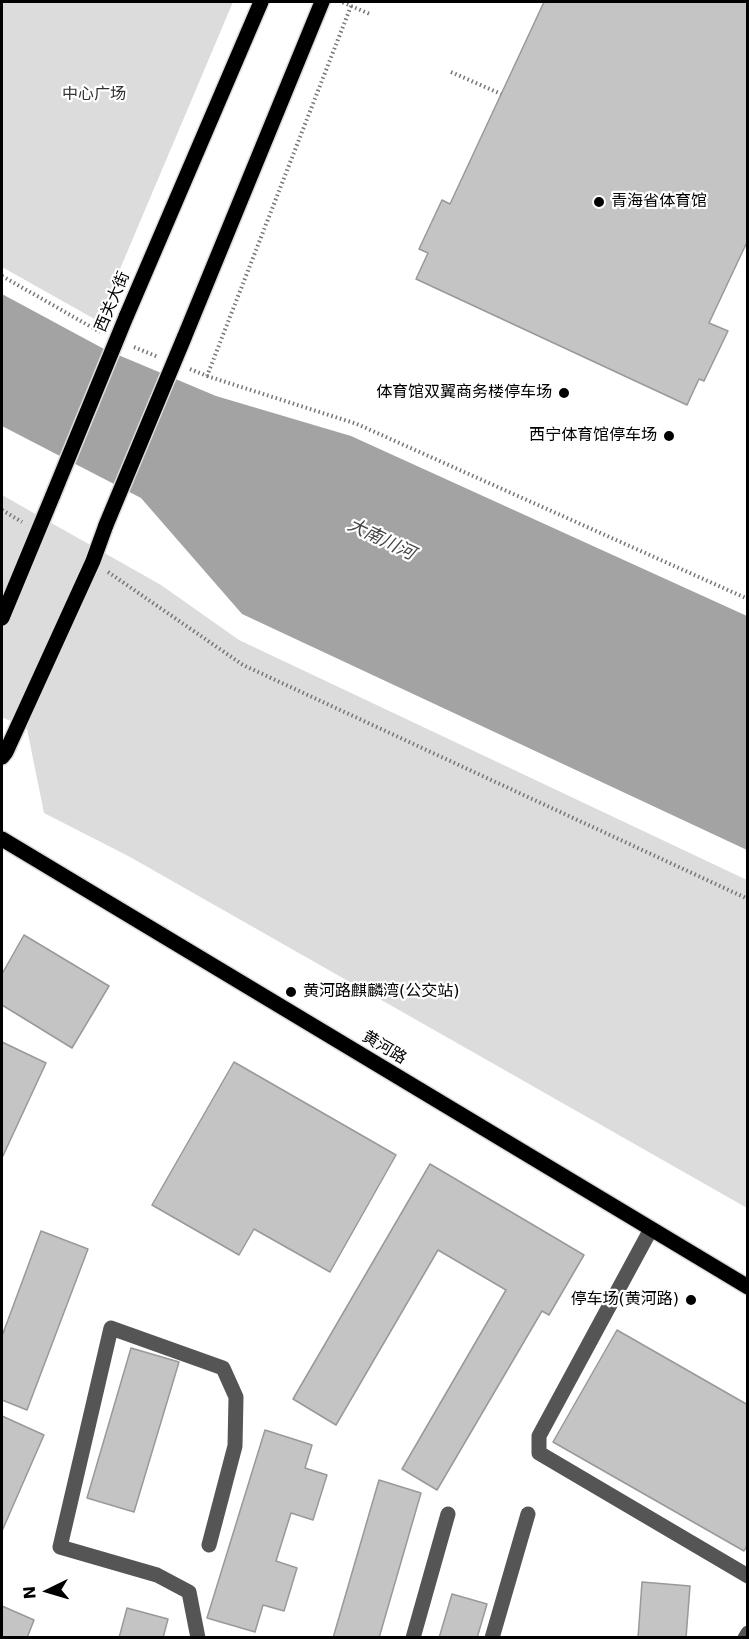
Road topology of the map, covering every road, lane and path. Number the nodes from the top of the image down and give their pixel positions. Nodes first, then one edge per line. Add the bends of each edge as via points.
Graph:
1 (261, 2) edge
2 (322, 2) edge
3 (351, 6) dead end
4 (369, 14) dead end
5 (451, 72) dead end
6 (501, 94) dead end
7 (207, 376) dead end
8 (93, 561) junction
9 (747, 599) edge
10 (2, 618) edge
11 (2, 757) edge
12 (2, 839) edge
13 (747, 899) edge
14 (651, 1229) junction
15 (747, 1287) edge
16 (448, 1514) dead end
17 (528, 1514) dead end
18 (209, 1545) dead end
19 (747, 1576) edge
20 (747, 1633) edge
21 (198, 1638) edge
22 (413, 1638) edge
23 (492, 1638) edge
24 (745, 1638) edge

1 - 10 main road, 西关大街, bridge
2 - 8 main road, bridge
3 - 4 path
5 - 6 path
7 - 9 path via 357,424
8 - 11 main road
8 - 13 path via 243,665
12 - 14 main road, 黄河路
14 - 15 main road, 黄河路
14 - 19 street via 539,1437 539,1453
16 - 22 street
17 - 23 street
18 - 21 street via 236,1446 236,1397 222,1368 111,1328 60,1547 157,1575 189,1592
20 - 24 street

